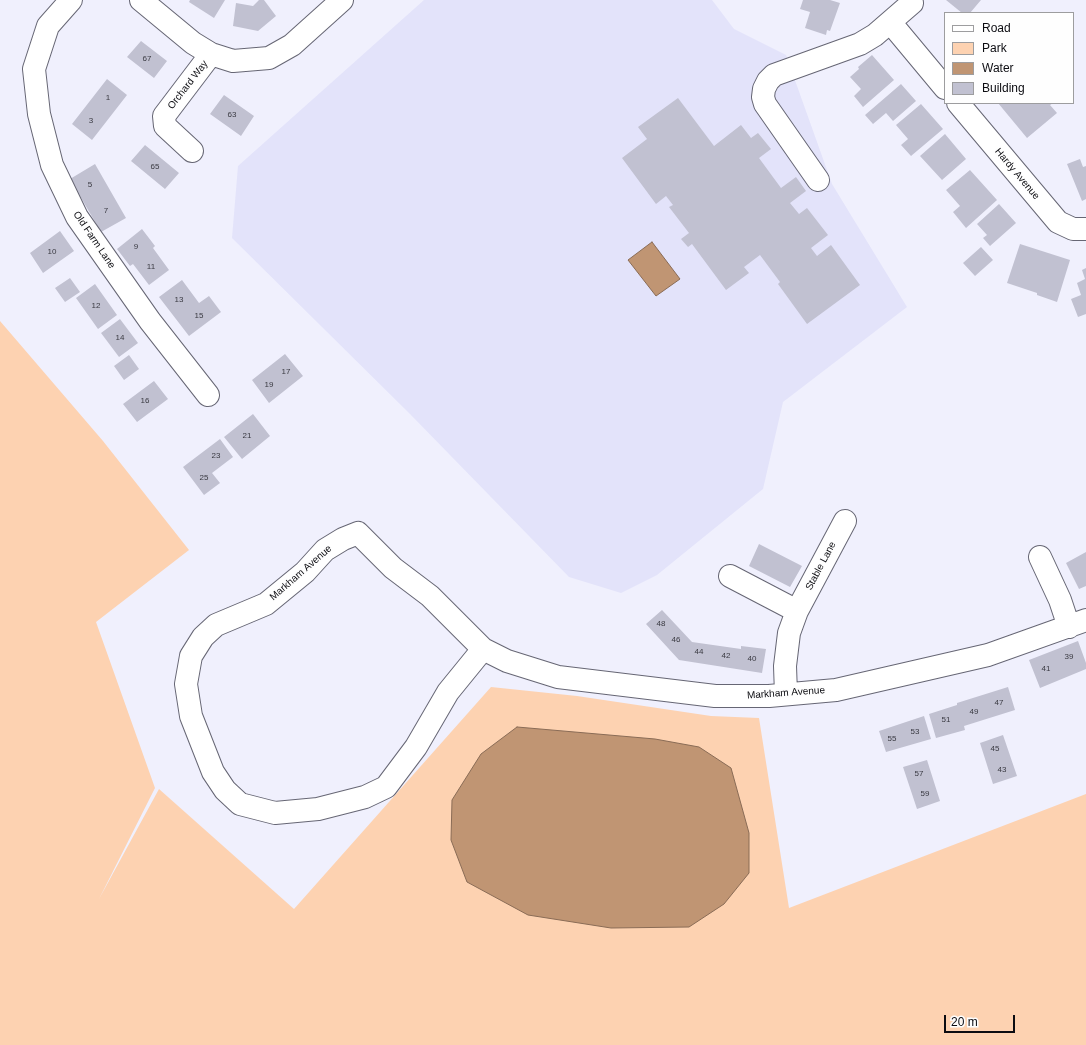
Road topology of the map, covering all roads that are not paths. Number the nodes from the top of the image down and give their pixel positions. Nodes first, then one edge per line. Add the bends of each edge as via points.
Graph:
1 (71, 0) edge
2 (141, 0) edge
3 (342, 0) edge
4 (912, 3) dead end
5 (890, 22) junction
6 (211, 54) junction
7 (944, 87) edge
8 (959, 104) edge
9 (192, 152) dead end
10 (818, 180) dead end
11 (1086, 229) edge
12 (208, 395) dead end
13 (845, 521) dead end
14 (1040, 557) dead end
15 (730, 576) dead end
16 (797, 611) junction
17 (1077, 624) edge
18 (483, 649) junction
19 (786, 694) junction

1 - 12 street, Old Farm Lane via 48,26 34,69 39,114 52,165 77,217 150,322
2 - 6 street, Orchard Way via 193,43
3 - 6 street, Orchard Way via 292,45 269,58 233,61
4 - 5 street
5 - 7 street
5 - 10 street via 860,44 774,75 764,89 765,104
6 - 9 street, Orchard Way via 164,116 165,126
8 - 11 street, Hardy Avenue via 1058,222 1073,229
13 - 16 street, Stable Lane
14 - 17 street via 1060,600
15 - 16 street
16 - 19 street, Stable Lane via 789,633 785,666
17 - 19 street, Markham Avenue via 988,655 836,690
18 - 18 street, Markham Avenue via 448,692 416,747 386,787 365,797 318,809 275,813 240,804 225,790 213,772 191,716 186,684 191,656 203,637 216,625 266,604 305,572 325,550 343,539 358,534 393,568 430,596
18 - 19 street, Markham Avenue via 507,661 558,677 715,696

